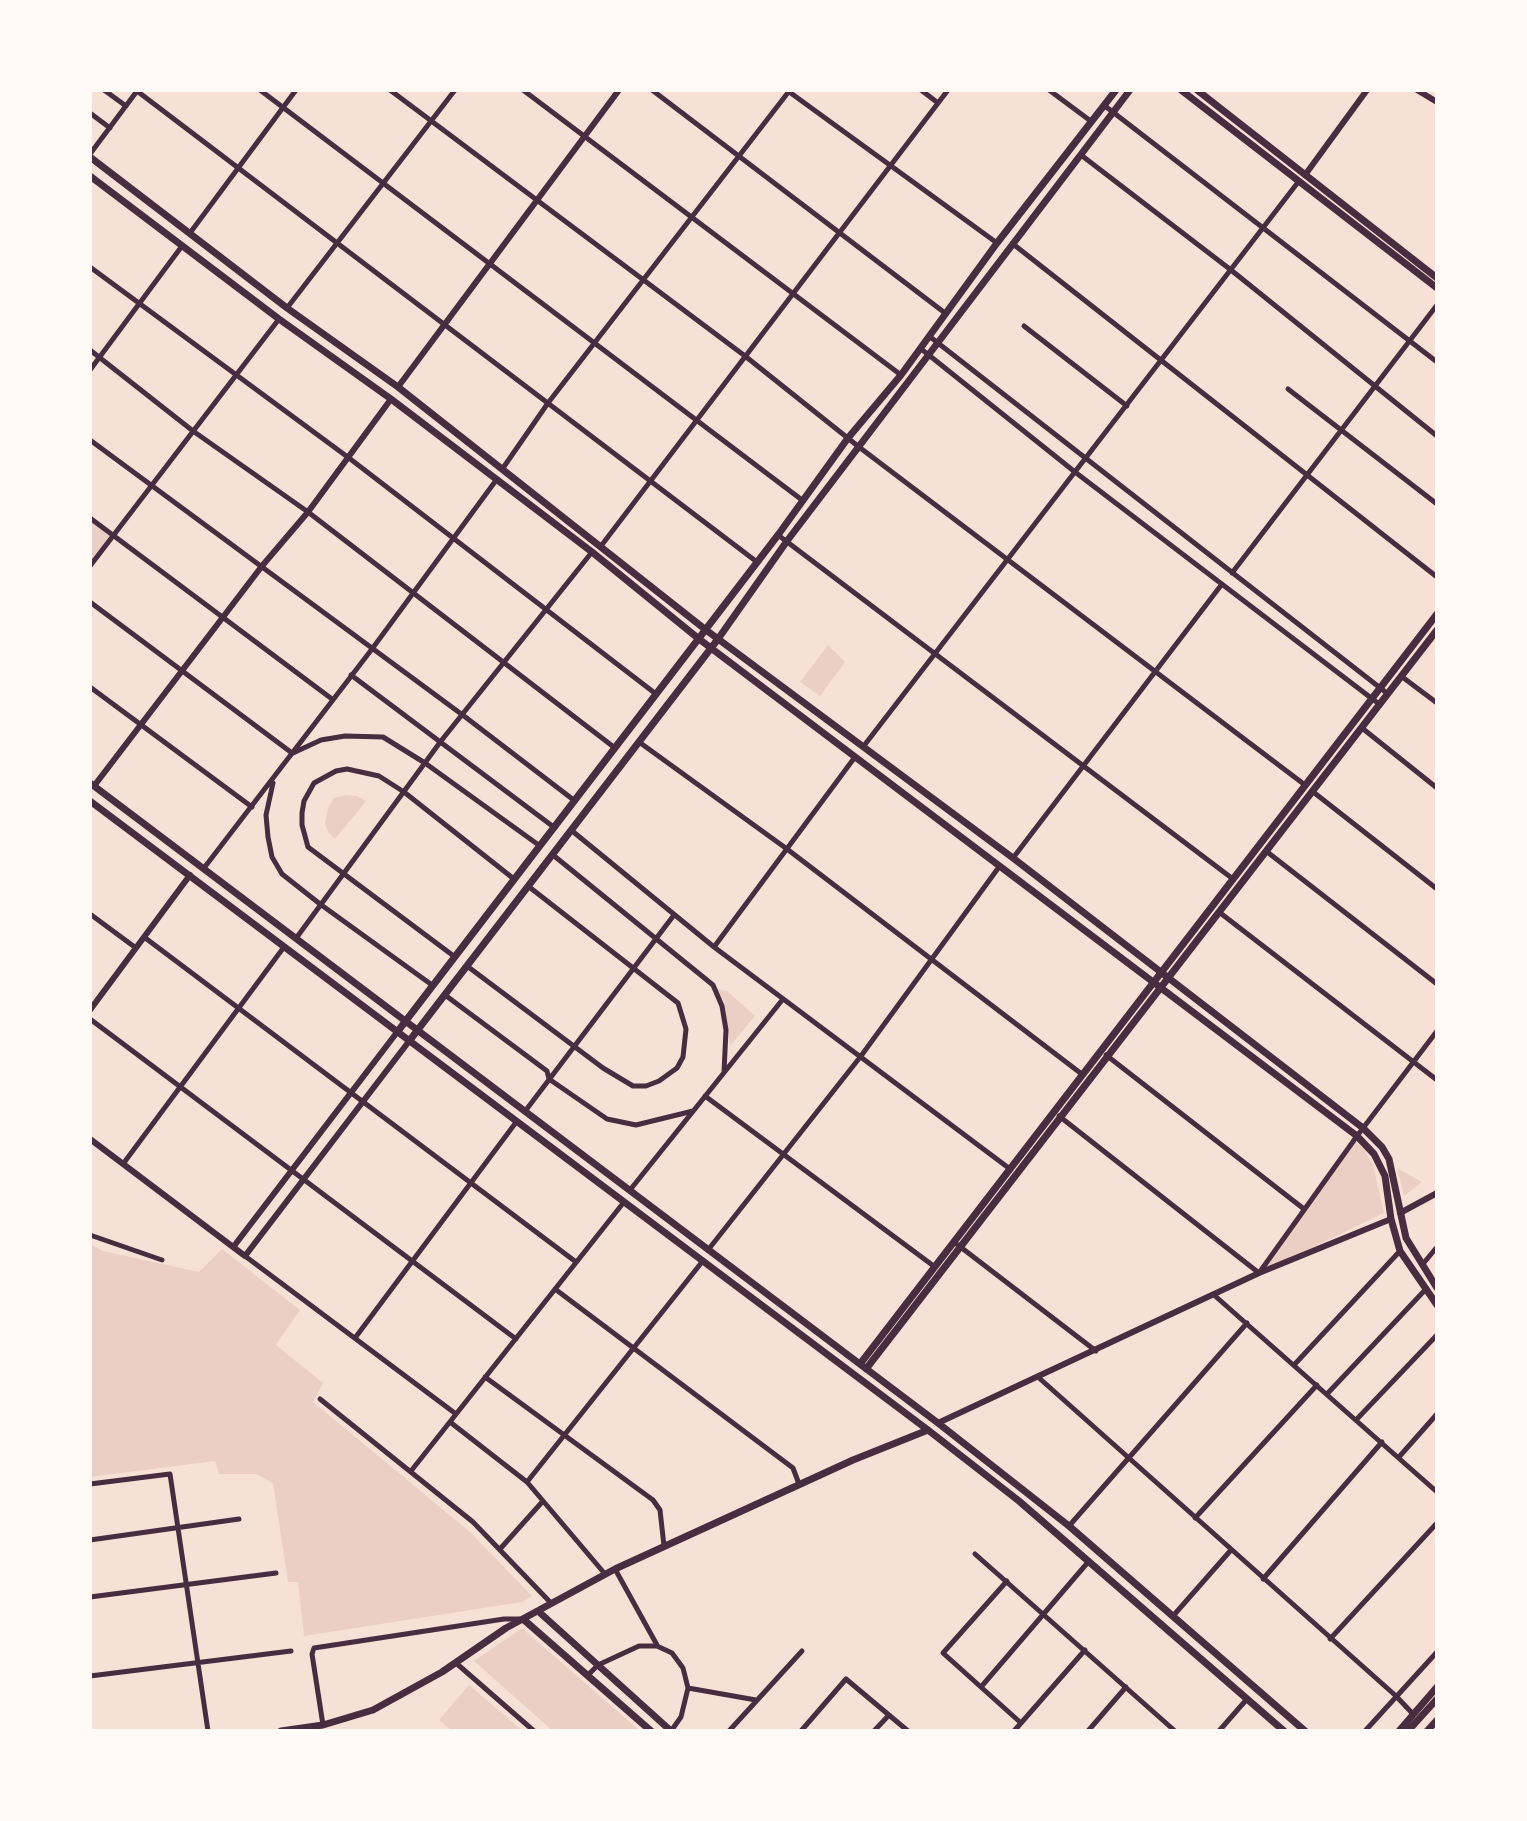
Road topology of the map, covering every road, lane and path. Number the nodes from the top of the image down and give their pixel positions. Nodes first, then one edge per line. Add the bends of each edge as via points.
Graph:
1 (104, 90) edge
2 (138, 90) edge
3 (260, 90) edge
4 (296, 90) edge
5 (390, 90) edge
6 (455, 90) edge
7 (523, 90) edge
8 (619, 90) edge
9 (652, 90) edge
10 (921, 90) edge
11 (948, 90) edge
12 (1049, 90) edge
13 (1116, 90) edge
14 (1130, 90) edge
15 (1181, 90) edge
16 (1197, 90) edge
17 (1367, 90) edge
18 (788, 91) edge
19 (1423, 91) edge
20 (1437, 102) edge
21 (938, 103) junction
22 (126, 106) junction
23 (1105, 106) junction
24 (282, 107) junction
25 (1113, 112) junction
26 (90, 113) edge
27 (431, 121) junction
28 (1092, 122) junction
29 (110, 128) junction
30 (584, 136) junction
31 (1080, 154) junction
32 (739, 155) junction
33 (90, 156) edge
34 (237, 167) junction
35 (889, 167) junction
36 (90, 176) edge
37 (1302, 178) junction
38 (384, 184) junction
39 (536, 201) junction
40 (693, 215) junction
41 (1263, 229) junction
42 (839, 231) junction
43 (190, 234) junction
44 (997, 243) junction
45 (338, 244) junction
46 (1012, 244) junction
47 (182, 246) junction
48 (489, 263) junction
49 (90, 267) edge
50 (1231, 270) junction
51 (1437, 278) edge
52 (643, 280) junction
53 (1437, 288) edge
54 (794, 292) junction
55 (141, 305) junction
56 (1437, 305) edge
57 (287, 308) junction
58 (946, 314) junction
59 (279, 319) junction
60 (443, 323) junction
61 (1024, 326) dead end
62 (929, 336) junction
63 (1410, 341) junction
64 (594, 343) junction
65 (938, 343) junction
66 (920, 348) junction
67 (90, 350) edge
68 (931, 355) junction
69 (745, 356) junction
70 (100, 358) junction
71 (1161, 360) junction
72 (1437, 362) edge
73 (90, 370) edge
74 (901, 375) junction
75 (235, 376) junction
76 (398, 387) junction
77 (1374, 387) junction
78 (1288, 389) dead end
79 (391, 399) junction
80 (548, 403) junction
81 (1127, 406) junction
82 (696, 420) junction
83 (1341, 430) junction
84 (193, 431) junction
85 (1437, 436) edge
86 (848, 438) junction
87 (90, 440) edge
88 (859, 447) junction
89 (349, 458) junction
90 (1086, 459) junction
91 (503, 468) junction
92 (1075, 472) junction
93 (1307, 476) junction
94 (497, 479) junction
95 (650, 480) junction
96 (152, 485) junction
97 (802, 500) junction
98 (1437, 504) edge
99 (308, 512) junction
100 (90, 518) edge
101 (114, 535) junction
102 (778, 535) junction
103 (453, 539) junction
104 (787, 541) junction
105 (601, 546) junction
106 (592, 552) junction
107 (1008, 559) junction
108 (757, 563) junction
109 (90, 566) edge
110 (262, 566) junction
111 (1224, 567) junction
112 (1234, 574) junction
113 (1437, 577) edge
114 (1215, 578) junction
115 (1225, 586) junction
116 (412, 594) junction
117 (90, 602) edge
118 (545, 609) junction
119 (1437, 614) edge
120 (221, 617) junction
121 (706, 630) junction
122 (1437, 630) edge
123 (699, 639) junction
124 (718, 639) junction
125 (711, 648) junction
126 (372, 649) junction
127 (935, 653) junction
128 (505, 662) junction
129 (181, 671) junction
130 (1153, 671) junction
131 (351, 675) junction
132 (1401, 676) junction
133 (90, 687) edge
134 (1384, 691) junction
135 (656, 694) junction
136 (333, 699) junction
137 (1372, 699) junction
138 (1437, 703) edge
139 (1379, 704) junction
140 (464, 716) junction
141 (141, 725) junction
142 (1362, 728) junction
143 (441, 741) junction
144 (639, 742) junction
145 (862, 747) junction
146 (615, 748) junction
147 (292, 753) junction
148 (855, 757) junction
149 (425, 763) junction
150 (1082, 766) junction
151 (276, 775) junction
152 (92, 784) edge
153 (1309, 788) junction
154 (1437, 788) edge
155 (404, 792) junction
156 (90, 801) edge
157 (575, 801) junction
158 (252, 807) junction
159 (1294, 807) junction
160 (555, 828) junction
161 (571, 830) junction
162 (540, 846) junction
163 (787, 849) junction
164 (1266, 851) junction
165 (552, 854) junction
166 (1013, 858) junction
167 (999, 867) junction
168 (204, 868) junction
169 (343, 874) junction
170 (190, 875) junction
171 (1233, 879) junction
172 (514, 880) junction
173 (528, 886) junction
174 (1437, 889) edge
175 (1226, 896) junction
176 (320, 904) junction
177 (1219, 912) junction
178 (90, 914) edge
179 (674, 915) junction
180 (144, 937) junction
181 (297, 937) junction
182 (656, 939) junction
183 (284, 947) junction
184 (714, 947) junction
185 (136, 948) junction
186 (455, 957) junction
187 (932, 961) junction
188 (467, 966) junction
189 (634, 966) junction
190 (1161, 973) junction
191 (1153, 983) junction
192 (1437, 984) edge
193 (433, 986) junction
194 (1182, 989) junction
195 (445, 995) junction
196 (783, 999) junction
197 (1174, 1000) junction
198 (239, 1007) junction
199 (90, 1010) edge
200 (90, 1019) edge
201 (407, 1020) junction
202 (419, 1029) junction
203 (398, 1031) junction
204 (1437, 1031) edge
205 (410, 1040) junction
206 (573, 1047) junction
207 (1104, 1054) junction
208 (861, 1056) junction
209 (1413, 1062) junction
210 (724, 1072) junction
211 (1083, 1075) junction
212 (549, 1079) junction
213 (1437, 1080) edge
214 (180, 1086) junction
215 (351, 1093) junction
216 (705, 1096) junction
217 (363, 1102) junction
218 (526, 1110) junction
219 (693, 1111) junction
220 (1057, 1115) junction
221 (518, 1120) junction
222 (1363, 1128) junction
223 (1357, 1136) junction
224 (90, 1139) edge
225 (784, 1154) junction
226 (123, 1164) junction
227 (1010, 1169) junction
228 (292, 1170) junction
229 (305, 1179) junction
230 (471, 1182) junction
231 (629, 1191) junction
232 (1437, 1193) edge
233 (624, 1202) junction
234 (1304, 1209) junction
235 (1400, 1213) junction
236 (1391, 1219) junction
237 (90, 1235) edge
238 (957, 1244) junction
239 (234, 1246) junction
240 (1437, 1247) edge
241 (708, 1251) junction
242 (1400, 1251) junction
243 (245, 1256) junction
244 (162, 1260) dead end
245 (413, 1260) junction
246 (576, 1262) junction
247 (702, 1262) junction
248 (1421, 1266) junction
249 (935, 1267) junction
250 (1259, 1273) junction
251 (1437, 1288) edge
252 (555, 1289) junction
253 (1425, 1290) junction
254 (1214, 1295) junction
255 (1437, 1305) edge
256 (1247, 1323) junction
257 (1437, 1335) edge
258 (355, 1338) junction
259 (516, 1339) junction
260 (633, 1350) junction
261 (1096, 1351) junction
262 (1294, 1365) junction
263 (863, 1367) junction
264 (485, 1377) junction
265 (1038, 1377) junction
266 (1317, 1385) junction
267 (1327, 1394) junction
268 (320, 1399) dead end
269 (456, 1414) junction
270 (1437, 1414) edge
271 (1356, 1420) junction
272 (450, 1422) junction
273 (938, 1423) junction
274 (928, 1430) junction
275 (564, 1436) junction
276 (1382, 1442) junction
277 (1399, 1457) junction
278 (1128, 1458) junction
279 (411, 1471) junction
280 (527, 1482) junction
281 (90, 1484) edge
282 (799, 1484) junction
283 (1437, 1492) edge
284 (543, 1501) junction
285 (1195, 1518) junction
286 (239, 1519) dead end
287 (1437, 1523) edge
288 (1069, 1526) junction
289 (179, 1528) junction
290 (90, 1540) edge
291 (664, 1546) junction
292 (500, 1549) junction
293 (1231, 1550) junction
294 (975, 1554) dead end
295 (1089, 1561) junction
296 (615, 1569) junction
297 (276, 1573) dead end
298 (605, 1574) junction
299 (1263, 1579) junction
300 (1007, 1581) junction
301 (188, 1584) junction
302 (90, 1597) edge
303 (551, 1603) junction
304 (538, 1611) junction
305 (1045, 1615) junction
306 (1173, 1616) junction
307 (523, 1619) junction
308 (1330, 1639) junction
309 (657, 1646) junction
310 (1085, 1650) junction
311 (291, 1651) dead end
312 (802, 1651) dead end
313 (1437, 1652) edge
314 (199, 1660) junction
315 (455, 1662) junction
316 (598, 1665) junction
317 (588, 1675) junction
318 (90, 1676) edge
319 (981, 1687) junction
320 (1126, 1687) junction
321 (1437, 1687) edge
322 (688, 1688) junction
323 (1396, 1696) junction
324 (1247, 1699) junction
325 (1437, 1699) edge
326 (757, 1700) junction
327 (1413, 1714) junction
328 (889, 1715) junction
329 (1437, 1720) edge
330 (1021, 1723) junction
331 (319, 1727) edge
332 (208, 1731) edge
333 (281, 1731) edge
334 (534, 1731) edge
335 (651, 1731) edge
336 (671, 1731) edge
337 (729, 1731) edge
338 (801, 1731) edge
339 (874, 1731) edge
340 (908, 1731) edge
341 (1014, 1731) edge
342 (1088, 1731) edge
343 (1175, 1731) edge
344 (1219, 1731) edge
345 (1284, 1731) edge
346 (1305, 1731) edge
347 (1365, 1731) edge
348 (1399, 1731) edge
349 (1408, 1731) edge
350 (1427, 1731) edge

1 - 22 street
2 - 22 street
2 - 34 street
3 - 24 street
4 - 24 street
5 - 27 street
6 - 27 street
7 - 30 street
8 - 30 street
9 - 32 street
10 - 21 street
11 - 21 street
12 - 28 street
13 - 23 main road
14 - 25 main road
15 - 37 main road
16 - 37 main road
17 - 37 street
18 - 32 street
18 - 35 street
19 - 20 street
21 - 35 street
22 - 29 street
23 - 25 street
23 - 28 main road
24 - 34 street
24 - 38 street
25 - 31 main road
25 - 41 street
26 - 29 street
27 - 38 street
27 - 39 street
28 - 44 main road
29 - 33 street
30 - 39 street
30 - 40 street
31 - 46 main road
31 - 50 street
32 - 40 street
32 - 42 street
33 - 43 main road
34 - 43 street
34 - 45 street
35 - 42 street
35 - 44 street
36 - 47 main road
37 - 41 street
37 - 51 main road
37 - 53 main road
38 - 45 street
38 - 48 street
39 - 48 street
39 - 52 street
40 - 52 street
40 - 54 street
41 - 50 street
41 - 63 street
42 - 54 street
42 - 58 street
43 - 57 main road
44 - 58 main road
45 - 57 street
45 - 60 street
46 - 65 main road
46 - 71 street
47 - 55 street
47 - 59 main road
48 - 60 street
48 - 64 street
49 - 55 street
50 - 71 street
50 - 77 street
52 - 64 street
52 - 69 street
54 - 69 street
54 - 74 street
55 - 70 street
55 - 75 street
56 - 63 street
57 - 76 main road
58 - 62 main road
59 - 75 street
59 - 79 main road
60 - 76 street
60 - 80 street
61 - 81 street
62 - 65 street
62 - 66 main road
63 - 72 street
63 - 77 street
64 - 80 street
64 - 82 street
65 - 68 main road
65 - 90 street
66 - 68 street
66 - 74 main road
67 - 70 street
68 - 88 main road
68 - 92 street
69 - 82 street
69 - 86 street
70 - 73 street
70 - 84 street
71 - 81 street
71 - 93 street
74 - 86 main road
75 - 84 street
75 - 89 street
76 - 91 main road
77 - 83 street
77 - 85 street
78 - 83 street
79 - 89 street
79 - 94 main road
80 - 91 street
80 - 95 street
81 - 90 street
82 - 95 street
82 - 97 street
83 - 93 street
83 - 98 street
84 - 96 street
84 - 99 street
86 - 88 street
86 - 97 main road
87 - 96 street
88 - 104 main road
88 - 107 street
89 - 99 street
89 - 103 street
90 - 92 street
90 - 111 street
91 - 105 main road
92 - 107 street
92 - 114 street
93 - 112 street
93 - 113 street
94 - 103 street
94 - 106 main road
95 - 105 street
95 - 108 street
96 - 101 street
96 - 110 street
97 - 102 main road
99 - 110 street
99 - 116 street
100 - 101 street
101 - 109 street
101 - 120 street
102 - 104 street
102 - 108 main road
103 - 116 street
103 - 118 street
104 - 124 main road
104 - 127 street
105 - 121 main road
106 - 118 street
106 - 123 main road
107 - 127 street
107 - 130 street
108 - 121 main road
110 - 120 street
110 - 126 street
111 - 112 street
111 - 114 street
112 - 115 street
112 - 134 street
114 - 115 street
115 - 130 street
115 - 137 street
116 - 126 street
116 - 128 street
117 - 129 street
118 - 128 street
118 - 135 street
119 - 134 main road
120 - 129 street
120 - 136 street
121 - 123 main road
121 - 124 main road
122 - 132 main road
123 - 125 main road
123 - 135 main road
124 - 125 main road
124 - 145 main road
125 - 144 main road
125 - 148 main road
126 - 131 street
126 - 140 street
127 - 145 street
127 - 150 street
128 - 140 street
128 - 146 street
129 - 141 street
129 - 147 street
130 - 150 street
130 - 153 street
131 - 136 street
131 - 143 street
132 - 134 main road
132 - 138 street
133 - 141 street
134 - 137 main road
134 - 139 main road
135 - 146 main road
136 - 147 street
137 - 139 street
137 - 153 main road
139 - 142 main road
140 - 143 street
140 - 157 street
141 - 152 street
141 - 158 street
142 - 153 main road
142 - 154 street
143 - 149 street
143 - 160 street
144 - 161 main road
144 - 163 street
145 - 166 main road
146 - 157 main road
147 - 149 street via 321,740 370,735 383,737
147 - 151 street
148 - 163 street
148 - 167 main road
149 - 155 street
149 - 162 street
150 - 166 street
150 - 171 street
151 - 158 street
151 - 176 street via 266,815 272,857 282,874
152 - 168 main road
153 - 159 main road
153 - 174 street
155 - 169 street
155 - 169 street via 359,770 336,771 314,783 304,801 304,837 316,855
155 - 172 street
156 - 170 main road
157 - 160 main road
158 - 168 street
159 - 164 main road
159 - 171 main road
160 - 162 main road
161 - 165 main road
161 - 179 street
162 - 172 main road
163 - 184 street
163 - 187 street
164 - 175 main road
164 - 192 street
165 - 173 main road
165 - 182 street
166 - 190 main road
167 - 187 street
167 - 191 main road
168 - 181 main road
169 - 176 street
169 - 186 street
170 - 180 street
170 - 183 main road
171 - 175 main road
172 - 186 main road
173 - 188 main road
173 - 189 street
175 - 177 main road
175 - 190 main road
176 - 181 street
176 - 193 street
177 - 190 main road
177 - 209 street
178 - 185 street
179 - 182 street
179 - 184 street
180 - 185 street
180 - 198 street
181 - 201 main road
182 - 189 street
182 - 210 street via 713,985 726,1030
183 - 198 street
183 - 203 main road
184 - 196 street
185 - 199 street
186 - 193 main road
187 - 208 street
187 - 211 street
188 - 195 main road
188 - 206 street
189 - 206 street
189 - 206 street via 678,1003 684,1015 686,1044 677,1068 659,1081 633,1086
190 - 191 main road
190 - 191 main road via 1153,975
190 - 194 main road
191 - 197 main road
191 - 207 main road
193 - 201 main road
194 - 197 main road
194 - 222 main road
195 - 202 main road
195 - 212 street via 547,1071
196 - 208 street
196 - 210 street
197 - 223 main road
198 - 214 street
198 - 215 street
200 - 214 street
201 - 202 main road
201 - 203 main road
202 - 205 main road
202 - 218 main road
203 - 205 main road
203 - 215 street
204 - 209 street
205 - 217 street
205 - 221 main road
206 - 212 street
207 - 211 main road
207 - 220 main road
207 - 234 street
208 - 225 street
208 - 227 street
209 - 213 street
209 - 222 street
210 - 216 street
211 - 220 main road
212 - 218 street
212 - 219 street via 619,1123 644,1123
214 - 226 street
214 - 228 street
215 - 217 street
215 - 228 street
216 - 219 street
216 - 225 street
217 - 229 street
217 - 230 street
218 - 231 main road
219 - 231 street
220 - 227 main road
220 - 238 main road
220 - 250 street
221 - 230 street
221 - 233 main road
222 - 223 street
222 - 235 main road via 1389,1159
223 - 234 street
223 - 236 main road via 1381,1166
224 - 226 street
225 - 241 street
225 - 249 street
226 - 239 street
227 - 238 main road
228 - 229 street
228 - 239 street
229 - 243 street
229 - 245 street
230 - 245 street
230 - 246 street
231 - 241 main road
232 - 235 street
233 - 246 street
233 - 247 main road
234 - 250 street
235 - 248 main road
236 - 242 main road
236 - 250 street
237 - 244 street
238 - 249 main road
238 - 261 street
238 - 263 main road
239 - 243 street
240 - 248 street
241 - 263 main road
242 - 253 main road
242 - 262 street
243 - 258 street
245 - 258 street
245 - 259 street
246 - 252 street
247 - 260 street
247 - 274 main road
248 - 251 main road
249 - 263 main road
250 - 254 street
252 - 259 street
252 - 260 street
253 - 255 main road
253 - 267 street
254 - 256 street
254 - 261 street
256 - 262 street
256 - 278 street
257 - 271 street
258 - 269 street
259 - 264 street
260 - 275 street
260 - 282 street via 793,1468
261 - 265 street
262 - 266 street
263 - 273 main road
264 - 269 street
264 - 275 street
265 - 273 street
265 - 278 street
266 - 267 street
266 - 285 street
267 - 271 street
268 - 279 street
269 - 272 street
270 - 277 street
271 - 276 street
272 - 279 street
272 - 280 street
273 - 288 main road
274 - 282 main road
274 - 295 main road
275 - 280 street
275 - 291 street via 653,1500 660,1510
276 - 277 street
276 - 299 street
277 - 283 street
278 - 285 street
278 - 288 street
279 - 292 street
280 - 284 street
281 - 289 street via 170,1474
282 - 291 main road
284 - 292 street
284 - 298 street
285 - 293 street
286 - 289 street
287 - 308 street
288 - 306 main road
289 - 290 street
289 - 301 street
291 - 296 main road
292 - 303 street
293 - 299 street
293 - 306 street
294 - 300 street
295 - 305 street
295 - 324 main road
296 - 298 main road
296 - 309 street
297 - 301 street
298 - 303 main road
299 - 308 street
300 - 305 street
300 - 319 street via 943,1653
301 - 302 street
301 - 314 street
303 - 304 main road
304 - 307 main road
304 - 316 main road
305 - 310 street
305 - 319 street
306 - 346 main road
307 - 315 main road
307 - 317 main road
307 - 331 street via 314,1648
308 - 323 street
309 - 316 street via 639,1646
309 - 322 street via 672,1653
310 - 320 street
310 - 330 street
311 - 314 street
312 - 326 street
313 - 323 street
314 - 318 street
314 - 332 street
315 - 331 main road via 373,1710
315 - 334 street
316 - 317 street
316 - 336 main road
317 - 335 main road
319 - 330 street
320 - 342 street
320 - 343 street
321 - 327 main road
322 - 326 street
322 - 336 street via 681,1717
323 - 327 street
323 - 347 street
324 - 344 street
324 - 345 main road
325 - 349 main road
326 - 337 street
327 - 348 main road
328 - 338 street via 846,1679
328 - 339 street
328 - 340 street
329 - 350 main road
330 - 341 street
331 - 333 main road

